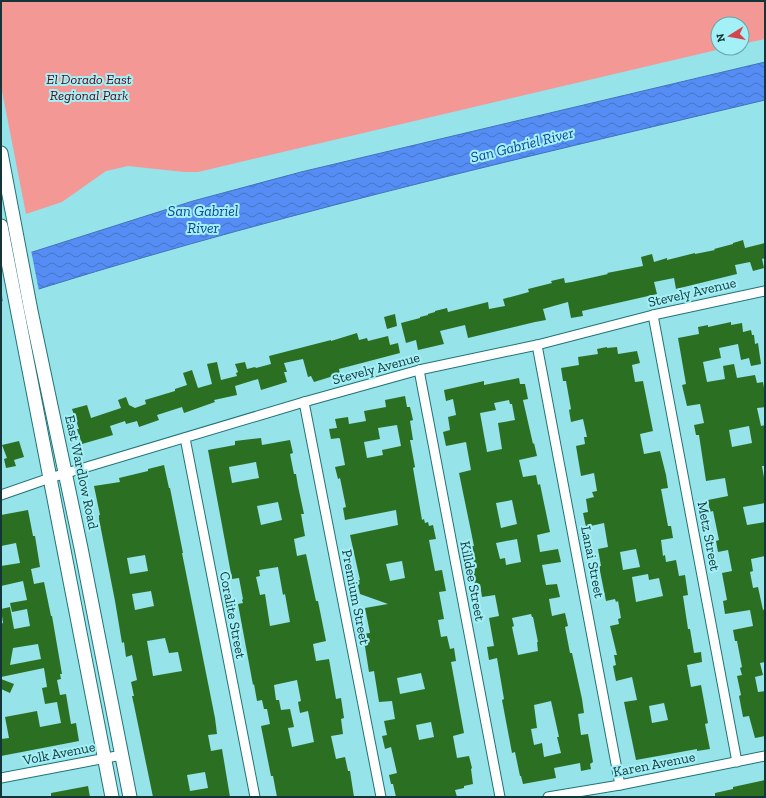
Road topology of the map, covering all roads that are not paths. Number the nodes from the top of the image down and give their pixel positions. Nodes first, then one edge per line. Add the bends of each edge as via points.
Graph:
1 (1, 153) edge
2 (1, 226) edge
3 (765, 291) edge
4 (25, 312) junction
5 (653, 315) junction
6 (537, 345) junction
7 (419, 370) junction
8 (304, 402) junction
9 (184, 438) junction
10 (66, 474) junction
11 (50, 478) junction
12 (1, 495) edge
13 (122, 755) junction
14 (765, 756) edge
15 (105, 758) junction
16 (737, 762) junction
17 (1, 778) edge
18 (620, 785) junction
19 (112, 797) edge
20 (130, 797) edge
21 (255, 797) edge
22 (381, 797) edge
23 (500, 797) edge
24 (548, 797) edge

1 - 4 main road, East Wardlow Road via 12,207
2 - 4 main road, East Wardlow Road
3 - 5 street, Stevely Avenue
4 - 10 main road, East Wardlow Road
4 - 11 main road, East Wardlow Road
5 - 6 street, Stevely Avenue
5 - 16 street, Metz Street
6 - 7 street, Stevely Avenue
6 - 18 street, Lanai Street
7 - 8 street, Stevely Avenue
7 - 23 street, Killdee Street
8 - 9 street, Stevely Avenue
8 - 22 street, Premium Street
9 - 10 street, Stevely Avenue
9 - 21 street, Coralite Street
10 - 11 street, Stevely Avenue
10 - 13 main road, East Wardlow Road
11 - 12 street, Stevely Avenue
11 - 15 main road, East Wardlow Road
13 - 15 street, Volk Avenue
13 - 20 main road, East Wardlow Road
14 - 16 street, Karen Avenue
15 - 17 street, Volk Avenue
15 - 19 main road, East Wardlow Road
16 - 18 street, Karen Avenue
18 - 24 street, Karen Avenue

